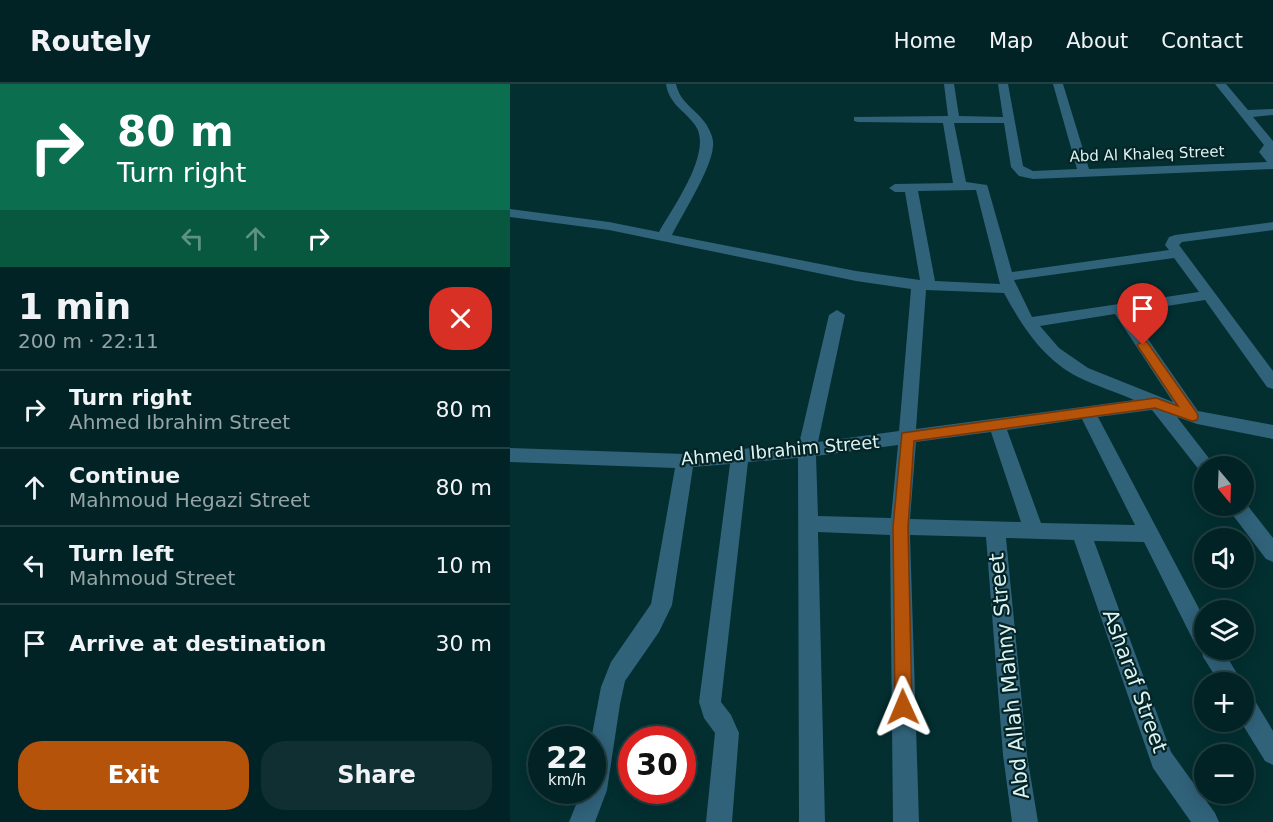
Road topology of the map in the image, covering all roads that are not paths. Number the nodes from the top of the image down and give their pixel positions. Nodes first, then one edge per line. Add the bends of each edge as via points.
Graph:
1 (671, 84) edge
2 (950, 84) edge
3 (1003, 84) edge
4 (1058, 84) edge
5 (1220, 84) edge
6 (1273, 112) edge
7 (1245, 114) junction
8 (858, 119) dead end
9 (951, 120) junction
10 (1010, 120) junction
11 (1273, 163) edge
12 (1084, 173) junction
13 (960, 186) junction
14 (510, 213) edge
15 (1272, 228) edge
16 (664, 236) junction
17 (1177, 253) junction
18 (1007, 283) junction
19 (923, 285) junction
20 (1208, 296) junction
21 (1119, 309) junction
22 (837, 315) dead end
23 (1028, 323) junction
24 (1273, 383) edge
25 (1156, 403) junction
26 (1087, 412) junction
27 (1192, 417) junction
28 (997, 425) junction
29 (1273, 432) edge
30 (907, 437) junction
31 (807, 450) junction
32 (510, 455) edge
33 (740, 456) junction
34 (1198, 456) edge
35 (686, 460) junction
36 (1244, 516) edge
37 (808, 524) junction
38 (900, 527) junction
39 (994, 529) junction
40 (1034, 531) junction
41 (1081, 532) junction
42 (1150, 534) junction
43 (1273, 552) edge
44 (1194, 620) edge
45 (1254, 721) edge
46 (1273, 753) edge
47 (582, 822) edge
48 (719, 822) edge
49 (812, 822) edge
50 (906, 822) edge
51 (1024, 822) edge
52 (1206, 822) edge

1 - 16 street via 673,95 700,124 709,148
2 - 9 street
3 - 10 street
4 - 12 street
5 - 7 street
6 - 7 street
7 - 11 street via 1270,145 1265,152
8 - 9 street
9 - 10 street
9 - 13 street
10 - 12 street, Abd Al Khaleq Street via 1017,167 1023,173
11 - 12 street, Abd Al Khaleq Street
13 - 18 street via 983,190
13 - 19 street via 903,188
14 - 16 street
15 - 17 street via 1177,239 1172,245
16 - 19 street via 856,276
17 - 18 street
17 - 20 street
18 - 19 street
18 - 23 street
19 - 30 street
20 - 21 street
20 - 24 street
21 - 23 street
21 - 27 street
22 - 31 street
23 - 25 street via 1053,352 1082,372
25 - 26 street, Ahmed Ibrahim Street
25 - 27 street
25 - 34 street
26 - 28 street, Ahmed Ibrahim Street
26 - 42 street
27 - 29 street
28 - 30 street, Ahmed Ibrahim Street
28 - 40 street
30 - 31 street, Ahmed Ibrahim Street
30 - 38 street
31 - 33 street, Ahmed Ibrahim Street
31 - 37 street
32 - 35 street, Ahmed Ibrahim Street
33 - 35 street, Ahmed Ibrahim Street
33 - 48 street via 711,702 727,733
35 - 47 street via 661,605 651,626 621,665 612,687 596,781
36 - 43 street
37 - 38 street
37 - 49 street
38 - 39 street
38 - 50 street
39 - 40 street
39 - 51 street, Abd Allah Mahny Street
40 - 41 street
41 - 42 street
41 - 52 street, Asharaf Street via 1162,759
42 - 44 street
45 - 46 street

